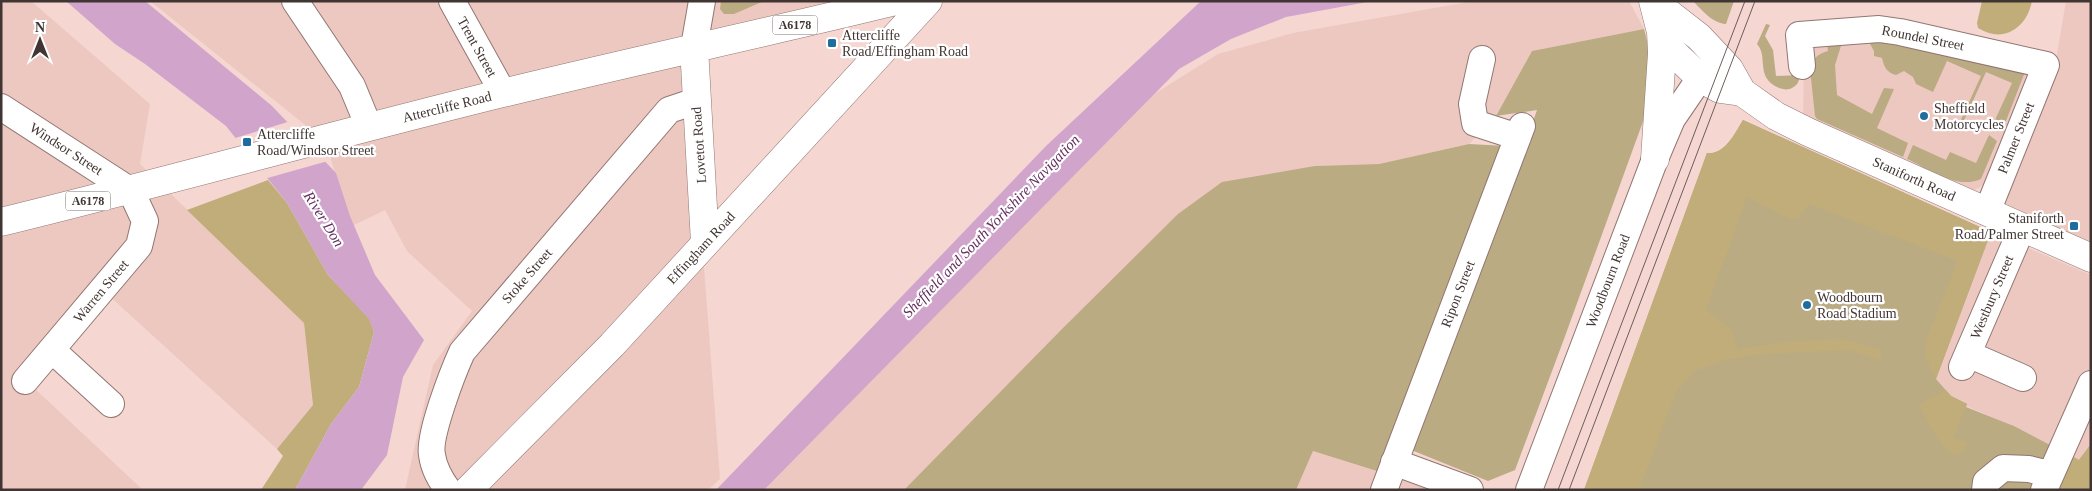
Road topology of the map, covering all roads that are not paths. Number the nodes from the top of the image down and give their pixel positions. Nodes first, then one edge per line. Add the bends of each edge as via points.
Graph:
1 (295, 1) edge
2 (702, 1) edge
3 (896, 1) edge
4 (928, 1) edge
5 (457, 3) edge
6 (1660, 13) edge
7 (694, 47) junction
8 (1482, 59) dead end
9 (2046, 65) joint
10 (1802, 66) dead end
11 (1728, 69) junction
12 (1700, 78) junction
13 (1742, 92) junction
14 (503, 93) junction
15 (696, 101) junction
16 (1, 107) edge
17 (369, 127) junction
18 (1655, 159) junction
19 (131, 191) junction
20 (702, 192) junction
21 (747, 198) junction
22 (1987, 212) junction
23 (1, 222) edge
24 (2022, 228) junction
25 (705, 243) junction
26 (2091, 258) edge
27 (52, 350) junction
28 (2023, 378) dead end
29 (25, 381) dead end
30 (2089, 392) edge
31 (111, 404) dead end
32 (1394, 462) junction
33 (2047, 482) edge
34 (448, 490) edge
35 (468, 490) edge
36 (1384, 490) edge
37 (1470, 490) edge
38 (1529, 490) edge
39 (1985, 490) edge

1 - 17 street via 352,86
2 - 7 street
3 - 7 main road, Attercliffe Road / A6178
4 - 21 main road, Effingham Road
5 - 14 street, Trent Street
6 - 11 main road, Staniforth Road via 1699,37
6 - 12 main road, Staniforth Road via 1672,50
6 - 18 main road via 1662,53
7 - 14 main road, Attercliffe Road / A6178
7 - 15 main road, Lovetot Road
8 - 32 street, Ripon Street via 1472,104 1476,123 1520,132
9 - 10 street, Roundel Street via 1878,29 1799,35
9 - 22 street, Palmer Street
11 - 12 main road via 1709,72
11 - 13 main road, Staniforth Road
12 - 13 main road, Staniforth Road via 1720,89
12 - 18 street, Woodbourn Road via 1672,119
13 - 22 main road, Staniforth Road via 1776,116 1808,132
14 - 17 main road, Attercliffe Road / A6178
15 - 20 main road, Lovetot Road
15 - 34 street, Stoke Street via 669,110 462,352 452,374 431,453 438,476
16 - 19 street, Windsor Street
17 - 19 main road, Attercliffe Road / A6178
18 - 38 street, Woodbourn Road
19 - 23 main road, Attercliffe Road / A6178
19 - 27 street, Warren Street via 145,221 139,246
20 - 21 main road via 718,198
20 - 25 main road, Lovetot Road
21 - 25 main road, Effingham Road
22 - 24 main road, Staniforth Road
24 - 26 main road, Staniforth Road
24 - 28 street, Westbury Street via 1965,361
25 - 35 main road, Effingham Road via 612,345
27 - 29 street, Warren Street
27 - 31 street
30 - 33 street
32 - 36 street, Ripon Street
32 - 37 street
33 - 39 street via 2029,470 2003,468 1986,482

